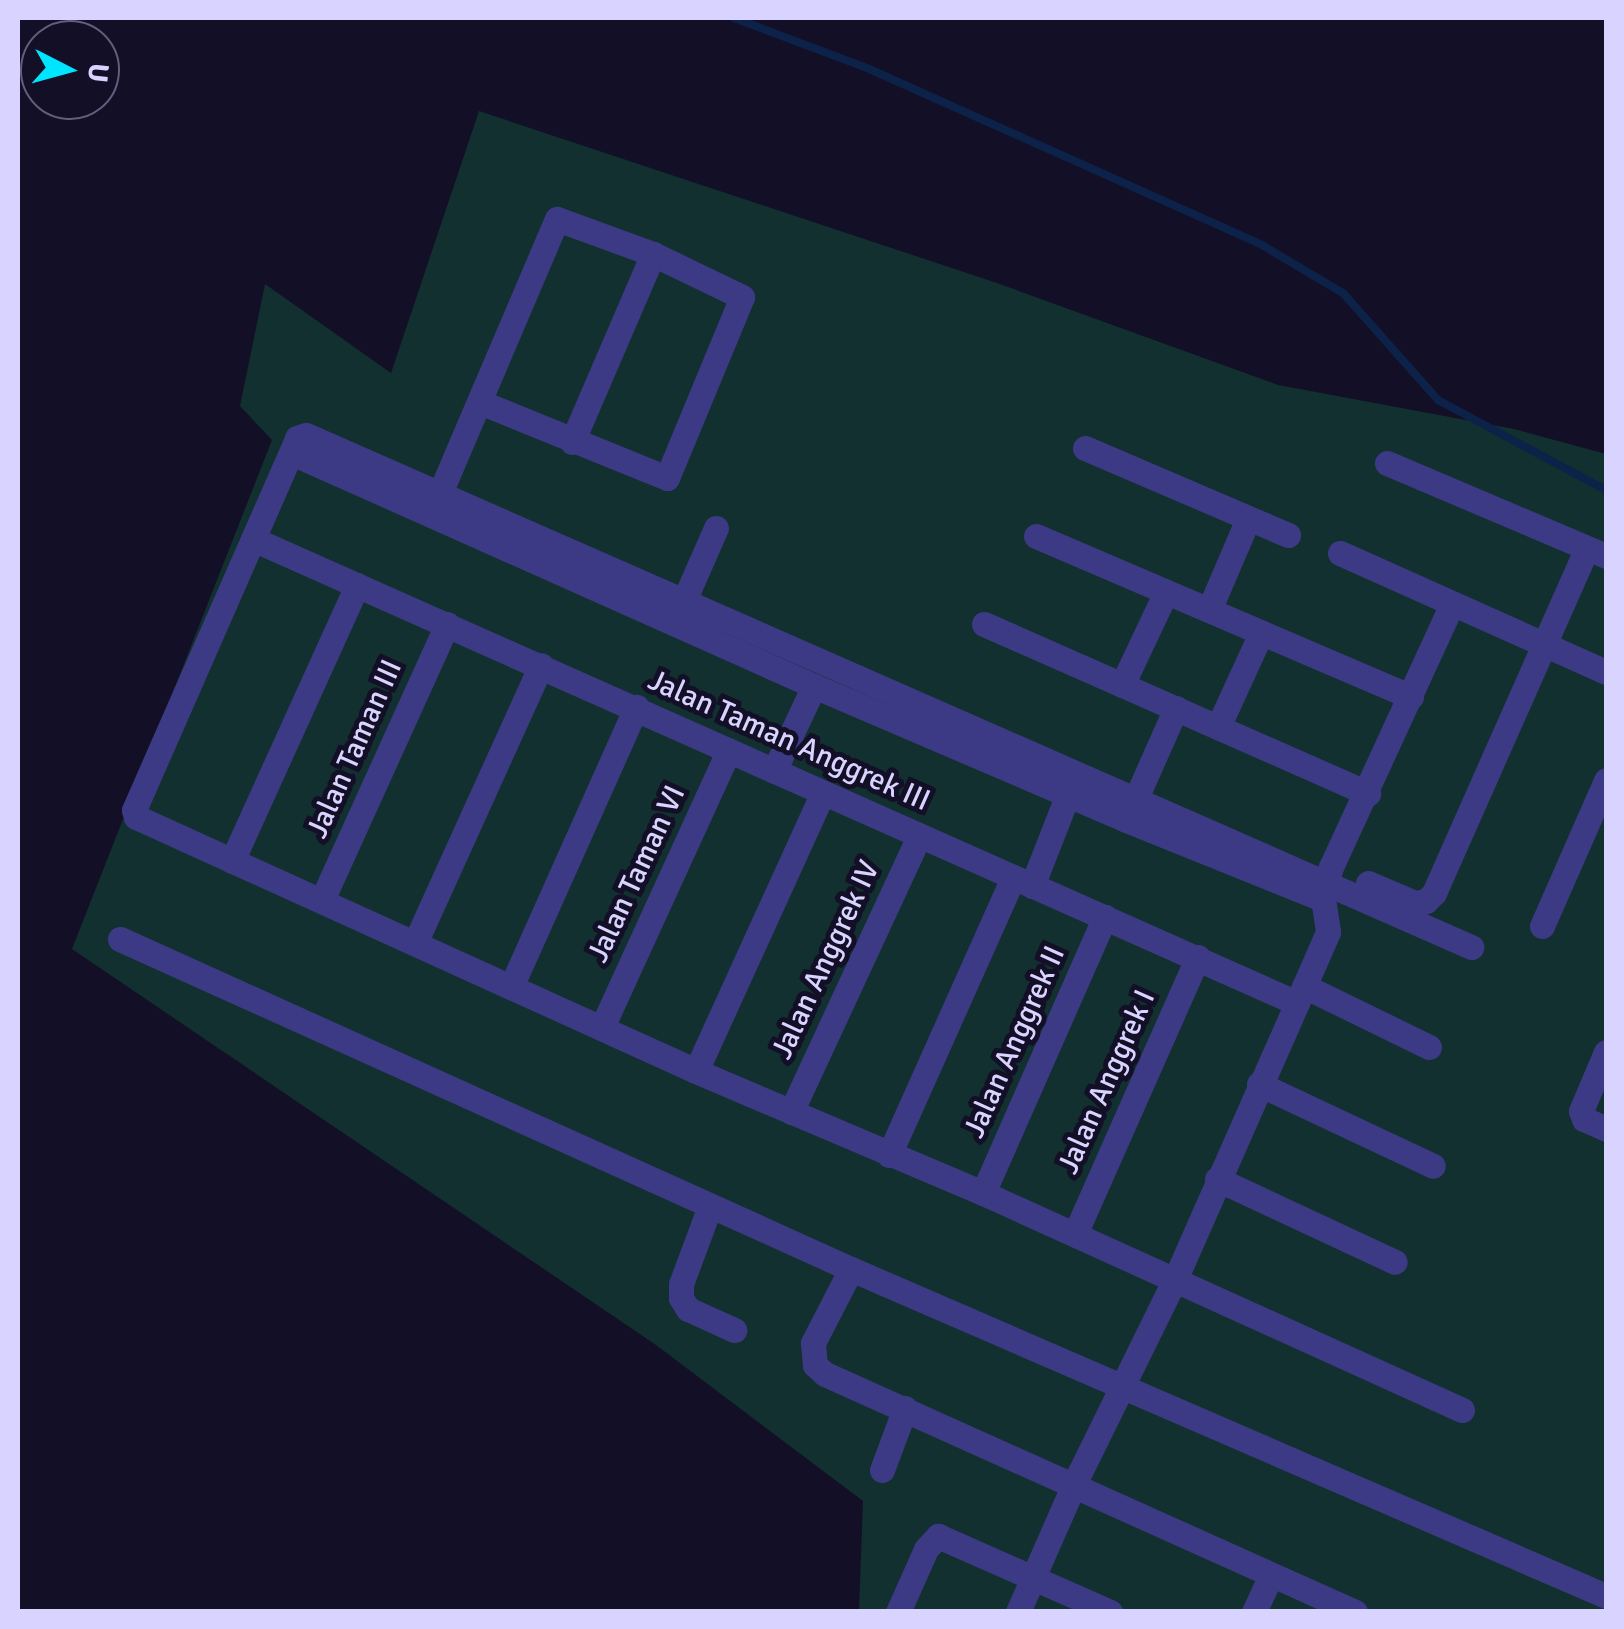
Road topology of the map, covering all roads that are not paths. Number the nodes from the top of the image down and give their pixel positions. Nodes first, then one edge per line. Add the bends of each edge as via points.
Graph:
1 (652, 254) junction
2 (480, 402) junction
3 (572, 442) junction
4 (1085, 448) dead end
5 (292, 454) junction
6 (1387, 463) dead end
7 (440, 493) junction
8 (1248, 519) junction
9 (716, 528) dead end
10 (1288, 535) dead end
11 (1036, 536) dead end
12 (254, 540) junction
13 (1597, 552) edge
14 (1340, 553) dead end
15 (357, 585) junction
16 (1166, 592) junction
17 (683, 602) junction
18 (1452, 604) junction
19 (1209, 610) junction
20 (447, 624) junction
21 (984, 624) dead end
22 (1261, 633) junction
23 (1548, 646) junction
24 (541, 665) junction
25 (1606, 672) edge
26 (1122, 685) junction
27 (814, 686) junction
28 (1411, 697) junction
29 (636, 708) junction
30 (1176, 708) junction
31 (1218, 727) junction
32 (729, 750) junction
33 (774, 772) junction
34 (1606, 780) edge
35 (1072, 784) junction
36 (822, 794) junction
37 (1368, 794) junction
38 (1131, 810) junction
39 (919, 836) junction
40 (232, 861) junction
41 (1022, 882) junction
42 (1326, 883) junction
43 (322, 900) junction
44 (1106, 917) junction
45 (1542, 926) dead end
46 (120, 939) dead end
47 (414, 943) junction
48 (1471, 947) dead end
49 (1198, 956) junction
50 (511, 987) junction
51 (1301, 994) junction
52 (604, 1025) junction
53 (1428, 1048) dead end
54 (1606, 1052) edge
55 (696, 1071) junction
56 (1259, 1084) junction
57 (792, 1112) junction
58 (1606, 1129) edge
59 (889, 1154) junction
60 (1433, 1166) dead end
61 (1217, 1179) junction
62 (984, 1193) junction
63 (710, 1206) junction
64 (1074, 1234) junction
65 (1395, 1262) dead end
66 (851, 1269) junction
67 (1175, 1279) junction
68 (734, 1330) dead end
69 (1123, 1386) junction
70 (904, 1408) junction
71 (1462, 1410) dead end
72 (882, 1470) dead end
73 (1075, 1482) junction
74 (1271, 1575) junction
75 (1034, 1578) junction
76 (1606, 1596) edge
77 (898, 1612) edge
78 (1018, 1612) edge
79 (1110, 1612) edge
80 (1254, 1612) edge
81 (1355, 1612) edge

1 - 2 street via 557,219
1 - 3 street
1 - 3 street via 743,302 671,475 660,479
2 - 3 street
2 - 7 street
4 - 8 street
5 - 7 street via 297,438 306,435
5 - 12 street
5 - 27 street
6 - 13 street
7 - 17 street
8 - 10 street
8 - 19 street
9 - 17 street
11 - 16 street
12 - 15 street, Jalan Taman Anggrek III
12 - 40 street via 134,810
13 - 23 street
14 - 18 street
15 - 20 street, Jalan Taman Anggrek III
15 - 40 street
16 - 19 street
16 - 26 street
17 - 35 street
18 - 23 street
18 - 28 street
19 - 22 street
20 - 24 street, Jalan Taman Anggrek III
20 - 43 street, Jalan Taman III
21 - 26 street
22 - 28 street
22 - 31 street
23 - 25 street
23 - 42 street via 1426,902
24 - 29 street, Jalan Taman Anggrek III
24 - 47 street
26 - 30 street
27 - 33 street
27 - 35 street
28 - 37 street
29 - 32 street, Jalan Taman Anggrek III
29 - 50 street
30 - 31 street
30 - 38 street
31 - 37 street
32 - 33 street, Jalan Taman Anggrek III
32 - 52 street, Jalan Taman VI
33 - 36 street, Jalan Taman Anggrek III
34 - 45 street
35 - 38 street
35 - 41 street
36 - 39 street, Jalan Taman Anggrek III
36 - 55 street
37 - 42 street
38 - 42 street
39 - 41 street, Jalan Taman Anggrek III
39 - 57 street, Jalan Anggrek IV
40 - 43 street
41 - 44 street, Jalan Taman Anggrek III
41 - 59 street
42 - 48 street
42 - 51 street via 1328,932
43 - 47 street
44 - 49 street, Jalan Taman Anggrek III
44 - 62 street, Jalan Anggrek II
46 - 63 street
47 - 50 street
49 - 51 street, Jalan Taman Anggrek III
49 - 64 street, Jalan Anggrek I
50 - 52 street
51 - 53 street, Jalan Taman Anggrek III
51 - 56 street
52 - 55 street
54 - 58 street via 1581,1112
55 - 57 street
56 - 60 street
56 - 61 street
57 - 59 street
59 - 62 street
61 - 65 street
61 - 67 street
62 - 64 street
63 - 66 street
63 - 68 street via 680,1298 688,1309
64 - 67 street
66 - 69 street
66 - 70 street via 813,1343 815,1365
67 - 69 street
67 - 71 street
69 - 73 street
69 - 76 street
70 - 72 street
70 - 73 street
73 - 74 street
73 - 75 street
74 - 80 street
74 - 81 street
75 - 77 street via 938,1536
75 - 78 street
75 - 79 street

